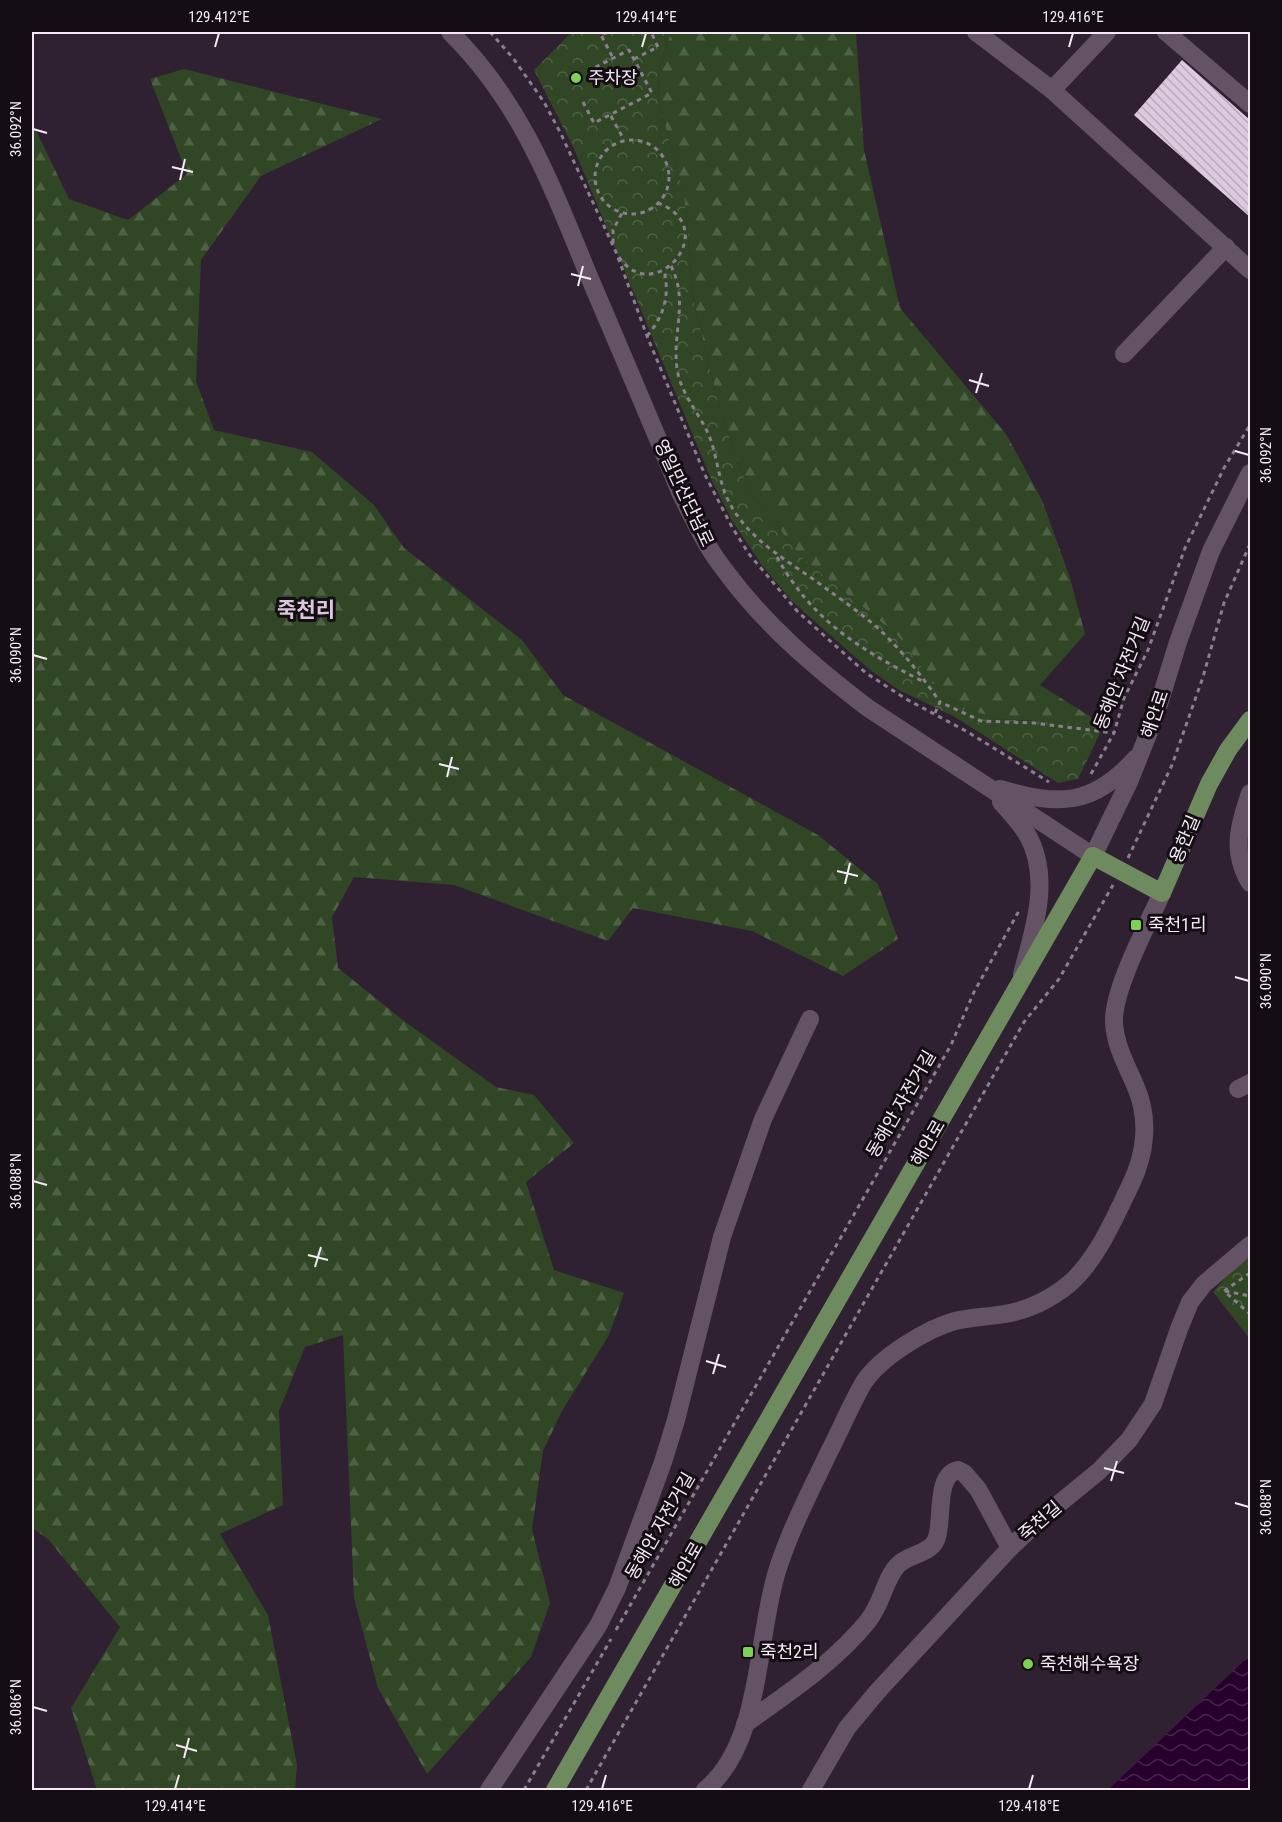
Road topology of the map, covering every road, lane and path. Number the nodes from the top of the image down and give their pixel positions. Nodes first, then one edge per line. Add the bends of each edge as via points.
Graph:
1 (450, 32) edge
2 (490, 32) edge
3 (608, 32) edge
4 (651, 32) edge
5 (976, 32) edge
6 (1107, 32) edge
7 (1166, 32) edge
8 (613, 58) junction
9 (634, 59) junction
10 (594, 68) dead end
11 (1052, 90) junction
12 (583, 102) dead end
13 (1251, 104) edge
14 (610, 115) junction
15 (624, 140) junction
16 (658, 203) junction
17 (622, 213) junction
18 (1226, 248) junction
19 (615, 252) junction
20 (671, 266) junction
21 (664, 270) junction
22 (1251, 270) edge
23 (647, 336) junction
24 (1124, 354) dead end
25 (1251, 425) edge
26 (1251, 472) edge
27 (1251, 544) edge
28 (776, 555) junction
29 (926, 683) junction
30 (940, 702) junction
31 (935, 713) junction
32 (1249, 727) edge
33 (1114, 733) junction
34 (1142, 750) junction
35 (1087, 779) dead end
36 (986, 785) junction
37 (1057, 787) dead end
38 (1251, 793) edge
39 (1093, 856) junction
40 (1121, 871) junction
41 (1251, 883) edge
42 (1162, 893) junction
43 (1022, 905) dead end
44 (1019, 985) junction
45 (810, 1019) dead end
46 (1251, 1245) edge
47 (1251, 1273) edge
48 (1204, 1284) junction
49 (1224, 1291) junction
50 (1251, 1296) edge
51 (1251, 1314) edge
52 (1010, 1548) junction
53 (745, 1724) junction
54 (489, 1791) edge
55 (524, 1791) edge
56 (555, 1791) edge
57 (586, 1791) edge
58 (705, 1791) edge
59 (811, 1791) edge

1 - 36 street, 영일만산단남로 via 501,91 533,146 680,492 698,530 723,568 789,643 837,684
2 - 19 path via 544,102
3 - 8 path via 601,35
4 - 9 path via 658,47
5 - 11 street
6 - 11 street
7 - 13 street
8 - 9 path via 629,50
8 - 10 path
9 - 14 path via 652,93
11 - 18 street
12 - 14 path via 594,123
14 - 15 path
15 - 16 path via 648,144 666,162 668,188
15 - 17 path via 604,152 594,174 600,197 607,206
16 - 17 path via 641,213
16 - 20 path via 677,214 684,231 683,249
17 - 19 path via 613,230
18 - 22 street
18 - 24 street
19 - 21 path via 632,270
19 - 23 path
20 - 21 path
20 - 28 path via 680,289 676,354 683,386 710,438 730,505
21 - 23 path via 664,308
23 - 31 path via 712,491 749,554 798,612 866,673
25 - 33 path, 동해안 자전거길 via 1224,468 1185,548 1148,650 1124,698
26 - 34 street, 해안로 via 1211,551
27 - 40 path via 1224,603 1172,765
28 - 29 path via 877,627
28 - 29 path via 798,591 838,632
29 - 30 path
30 - 31 path
30 - 33 path via 981,721
31 - 37 path
32 - 42 main road, 용한길 via 1228,750 1209,784
33 - 35 path, 동해안 자전거길
34 - 36 street via 1106,786 1074,799 1044,799
34 - 39 street, 해안로
36 - 39 street, 영일만산단남로
36 - 44 street via 1026,832 1040,868 1037,914
38 - 41 street via 1238,842 1241,865
39 - 40 main road
39 - 44 main road, 해안로
40 - 42 main road
40 - 57 path via 1059,979 1024,1022
42 - 53 street via 1121,985 1114,1011 1120,1052 1143,1110 1142,1154 1130,1186 1089,1261 1057,1293 1017,1312 940,1326 911,1342 870,1374 783,1552
43 - 55 path, 동해안 자전거길 via 974,992 951,1045
44 - 56 main road, 해안로
45 - 54 street via 763,1119 722,1237 667,1451 617,1588 598,1626
46 - 48 street, 죽천길
47 - 49 path
48 - 49 path
48 - 52 street, 죽천길 via 1190,1302 1153,1404 1138,1428 1115,1456
49 - 50 path
49 - 51 path
52 - 53 street via 971,1480 958,1470 952,1471 943,1487 935,1543 894,1569 880,1604 857,1634 814,1674
52 - 59 street, 죽천길 via 859,1712
53 - 58 street via 726,1769

